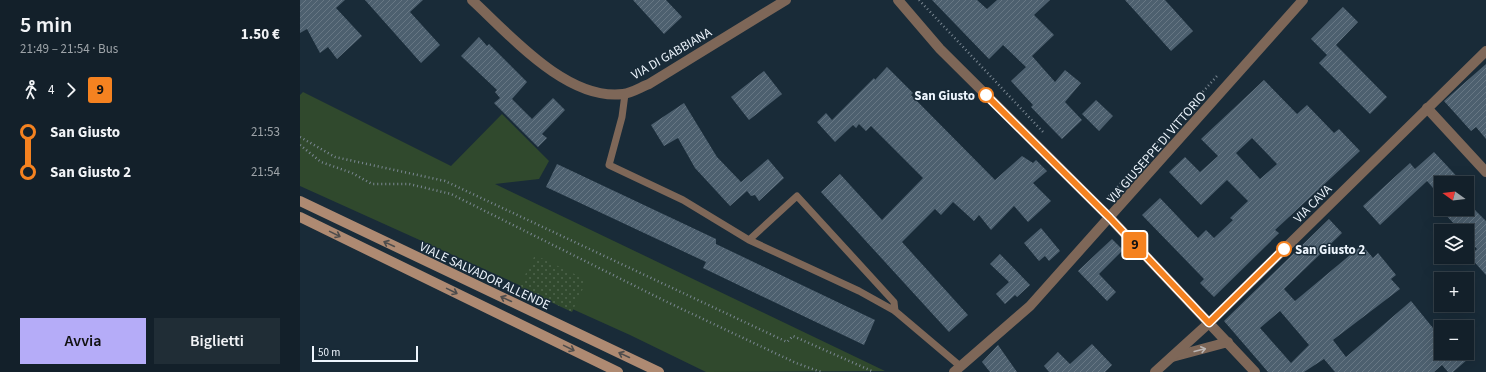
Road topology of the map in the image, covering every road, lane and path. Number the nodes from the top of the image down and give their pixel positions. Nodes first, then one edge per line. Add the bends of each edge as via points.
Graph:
1 (472, 0) edge
2 (786, 0) edge
3 (898, 0) edge
4 (919, 0) edge
5 (1303, 0) edge
6 (1486, 51) edge
7 (625, 94) junction
8 (1427, 108) junction
9 (300, 137) edge
10 (1047, 137) dead end
11 (300, 146) edge
12 (1486, 172) edge
13 (1114, 191) dead end
14 (1100, 194) dead end
15 (300, 202) edge
16 (300, 217) edge
17 (1110, 218) junction
18 (749, 240) junction
19 (895, 311) junction
20 (1209, 323) junction
21 (1228, 342) junction
22 (1172, 357) junction
23 (957, 369) edge
24 (618, 372) edge
25 (659, 372) edge
26 (821, 372) edge
27 (874, 372) edge
28 (1155, 372) edge
29 (1255, 372) edge

1 - 7 street, VIA DI GABBIANA via 547,68 568,82 606,95
2 - 7 street, VIA DI GABBIANA via 649,84
3 - 17 street via 940,49
4 - 10 path
5 - 17 street, VIA GIUSEPPE DI VITTORIO
6 - 8 street, VIA CAVA
7 - 18 lane via 622,117 609,165 683,200
8 - 12 street
8 - 20 street, VIA CAVA
9 - 27 path via 335,158 445,181 787,342 794,336
11 - 26 path via 321,162 352,173 372,184 409,184 451,194 706,320 796,363
13 - 14 path via 1106,200
25 -> 15 main road, VIALE SALVADOR ALLENDE
16 -> 24 main road
17 - 20 street
17 - 23 street, VIA GIUSEPPE DI VITTORIO via 1030,306
18 - 19 lane via 859,291
18 - 19 lane via 797,196 894,302
19 - 23 lane
20 - 21 street
20 - 22 street, VIA CAVA
22 -> 21 street
21 - 29 street
22 - 28 street, VIA CAVA

